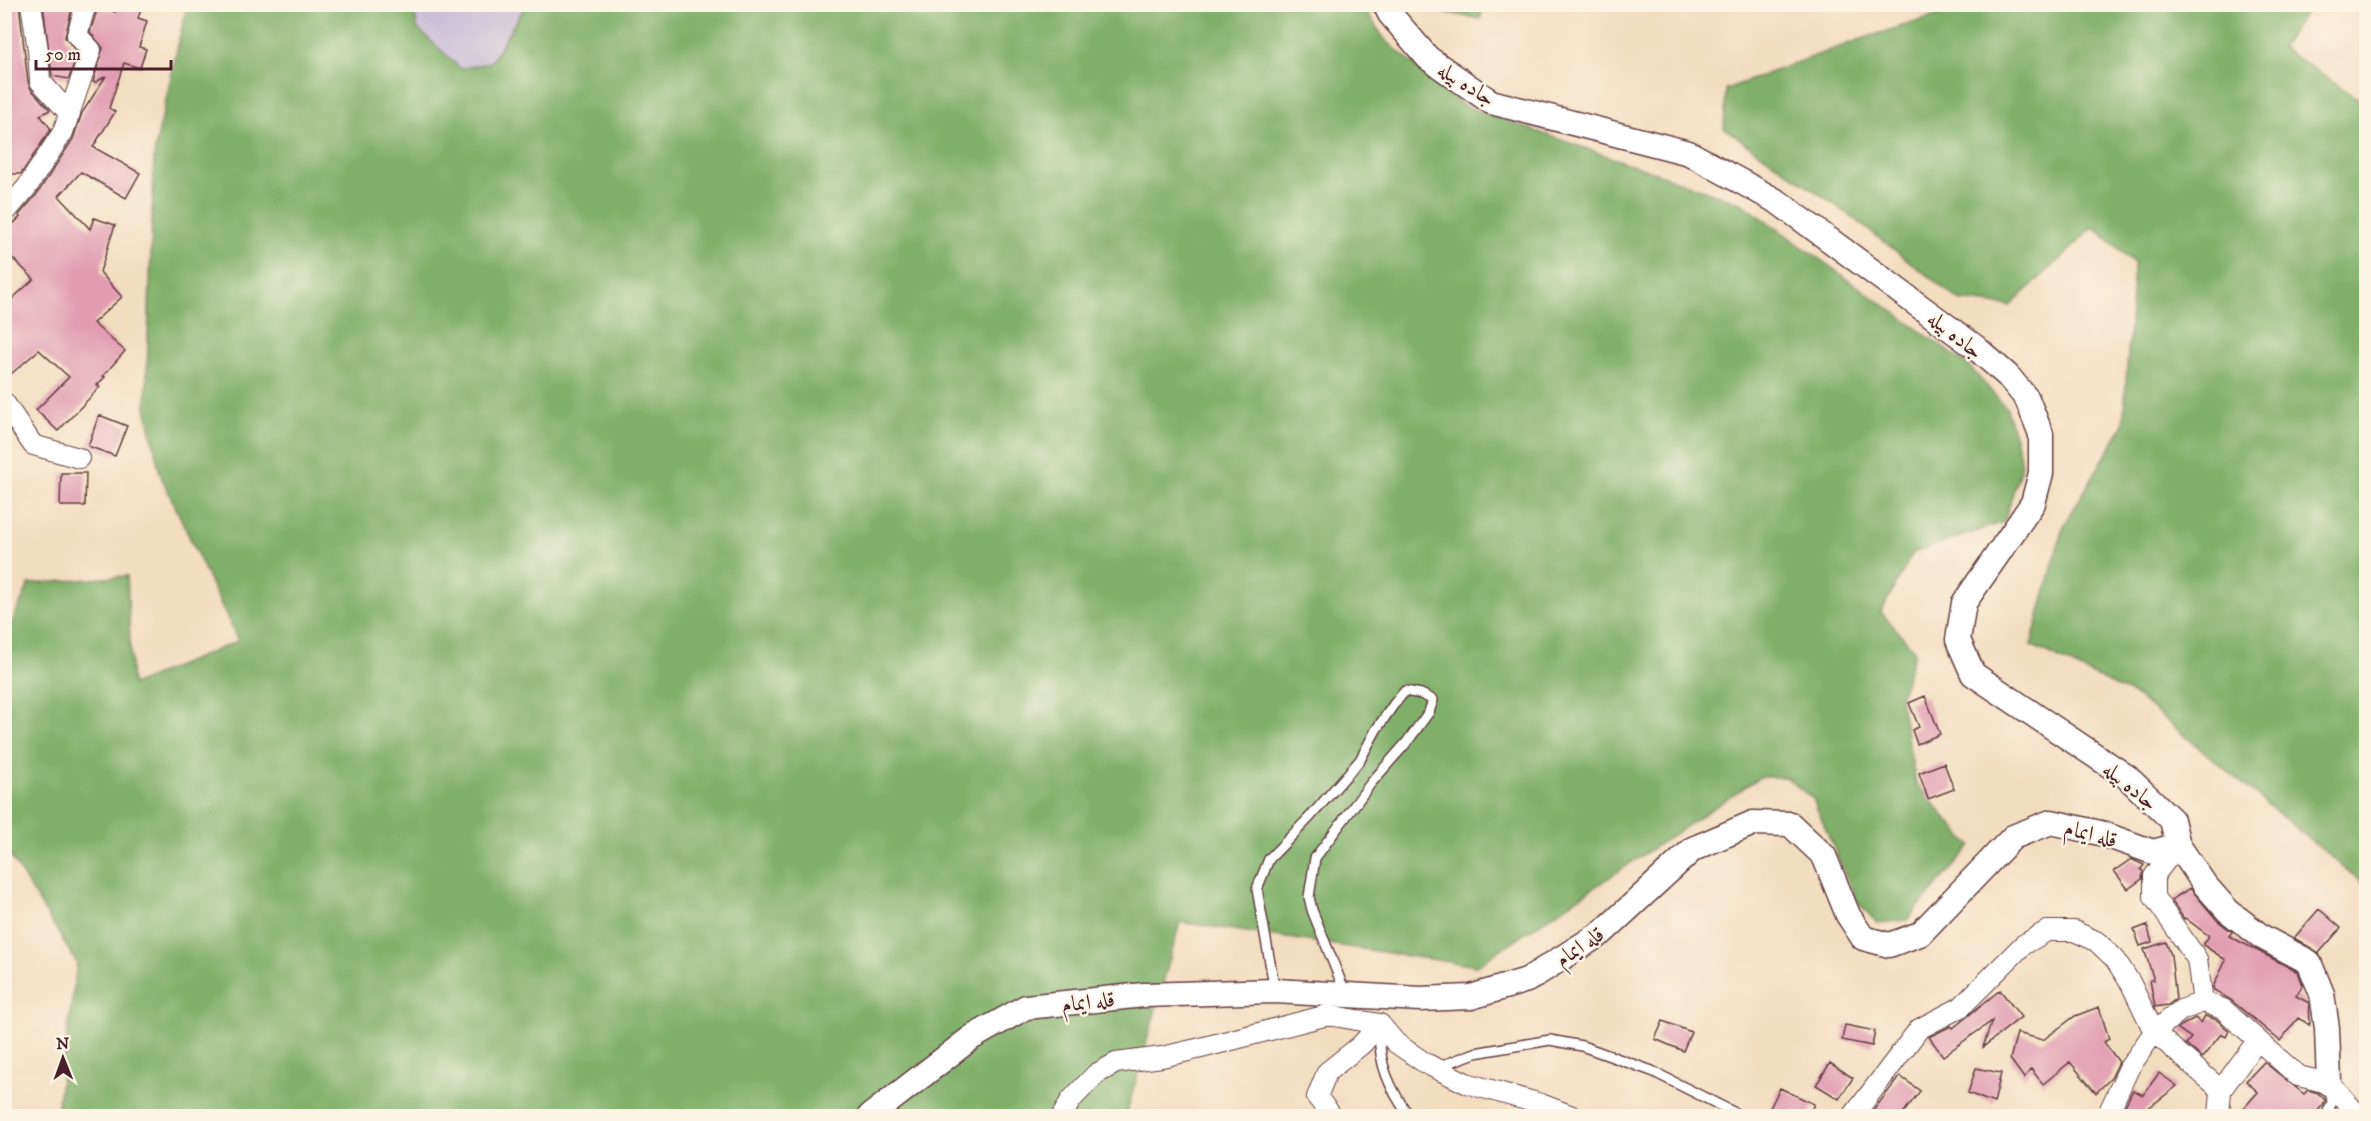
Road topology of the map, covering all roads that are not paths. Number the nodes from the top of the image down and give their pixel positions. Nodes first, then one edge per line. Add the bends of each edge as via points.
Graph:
1 (31, 4) edge
2 (86, 4) edge
3 (1385, 4) edge
4 (70, 114) junction
5 (4, 214) edge
6 (4, 402) edge
7 (79, 458) dead end
8 (2178, 845) junction
9 (1275, 991) junction
10 (1346, 994) junction
11 (2203, 1002) junction
12 (1380, 1024) junction
13 (2154, 1032) junction
14 (2257, 1041) junction
15 (1436, 1068) junction
16 (2329, 1083) junction
17 (2221, 1090) junction
18 (870, 1116) edge
19 (1062, 1116) edge
20 (1332, 1116) edge
21 (1409, 1116) edge
22 (1572, 1116) edge
23 (1741, 1116) edge
24 (1852, 1116) edge
25 (2107, 1116) edge
26 (2219, 1116) edge
27 (2326, 1116) edge
28 (2359, 1116) edge

1 - 4 street via 40,81
2 - 4 street via 77,36 91,50
3 - 8 street, جاده بیله via 1428,58 1491,102 1689,153 1778,202 1975,347 2008,376 2026,399 2041,434 2041,473 2032,503 1964,603 1958,640 1973,674 2127,777 2172,820
4 - 5 street via 63,132 27,187
6 - 7 street via 33,445
8 - 10 street, قله ایمام via 2153,852 2100,833 2051,822 2013,837 1920,934 1889,945 1863,938 1848,915 1824,856 1790,824 1753,823 1693,849 1603,933 1527,980 1471,997 1420,999
8 - 11 street via 2154,876 2154,897 2197,959
8 - 16 street, جاده بیله via 2228,911 2262,937 2309,962 2322,994
9 - 10 street, قله ایمام
9 - 10 lane via 1257,889 1269,859 1360,760 1405,691 1421,694 1433,700 1429,712 1315,858 1312,910
9 - 18 street, قله ایمام via 1144,995 1026,1007 971,1038
11 - 13 street via 2181,1010
11 - 14 street via 2223,1010
12 - 15 street via 1396,1043
12 - 19 street via 1328,1015 1162,1057 1116,1063 1096,1074 1071,1100
12 - 20 street via 1327,1072 1317,1097
12 - 21 lane via 1378,1048 1392,1092
13 - 17 street
13 - 24 street via 2131,984 2115,959 2096,941 2074,931 2047,931 2023,945 1961,1007 1919,1029
13 - 25 street via 2129,1068
14 - 16 street via 2298,1076
14 - 17 street
15 - 22 street via 1466,1083
15 - 23 lane via 1475,1053 1550,1040 1582,1046 1652,1071
16 - 27 lane via 2332,1102
16 - 28 street
17 - 26 street

